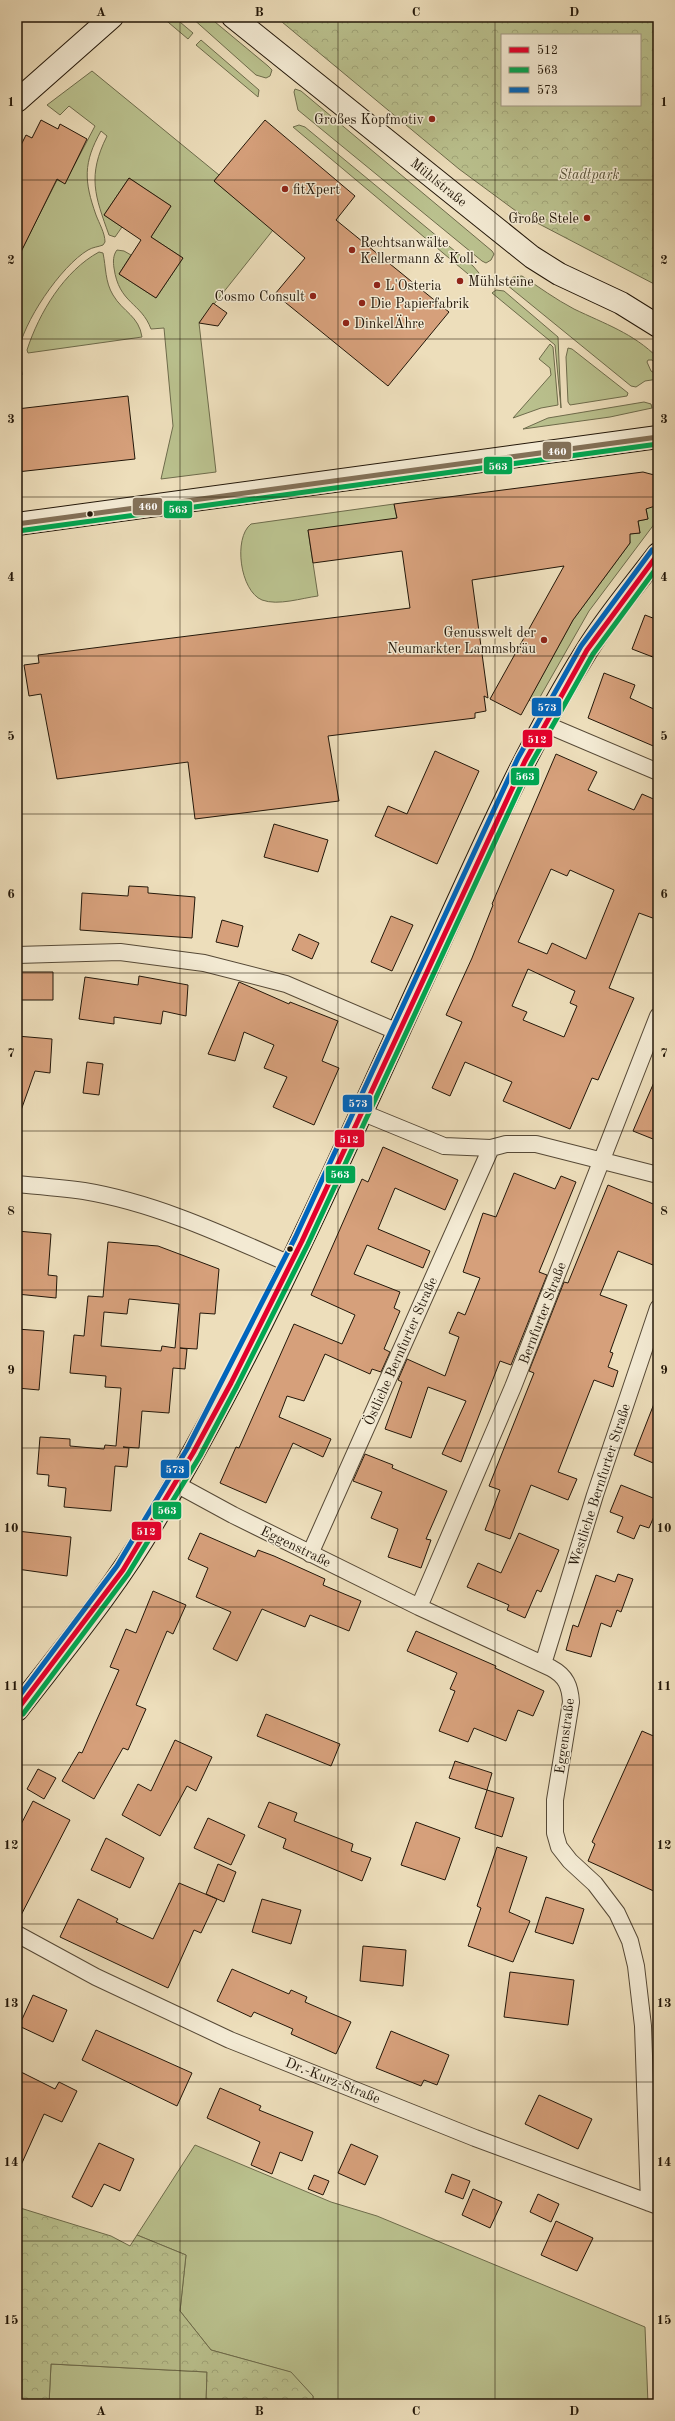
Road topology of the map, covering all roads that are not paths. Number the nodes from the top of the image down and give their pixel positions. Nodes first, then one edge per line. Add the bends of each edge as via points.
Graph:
1 (112, 17) edge
2 (233, 17) edge
3 (17, 101) edge
4 (658, 326) edge
5 (658, 437) edge
6 (17, 524) edge
7 (655, 560) edge
8 (545, 724) junction
9 (658, 772) edge
10 (17, 955) edge
11 (658, 1016) edge
12 (398, 1032) junction
13 (361, 1112) junction
14 (490, 1148) junction
15 (602, 1161) junction
16 (658, 1175) edge
17 (17, 1184) edge
18 (290, 1264) junction
19 (658, 1308) edge
20 (176, 1484) junction
21 (310, 1554) junction
22 (419, 1607) junction
23 (543, 1664) junction
24 (17, 1710) edge
25 (17, 1934) edge
26 (654, 2205) edge

1 - 3 main road
2 - 4 main road, Mühlstraße via 532,257 558,274 621,303
5 - 6 main road
7 - 8 main road via 587,650
8 - 9 street
8 - 12 main road via 485,843
10 - 12 street via 120,952 204,963 286,984
11 - 15 street, Bernfurter Straße
12 - 13 main road
13 - 14 street via 444,1146
13 - 18 main road
14 - 15 street via 506,1144 536,1144
14 - 21 street, Östliche Bernfurter Straße
15 - 16 street
15 - 22 street, Bernfurter Straße via 513,1387
17 - 18 street via 85,1192 124,1201 199,1225
18 - 20 main road
19 - 23 street, Westliche Bernfurter Straße via 595,1495
20 - 21 street, Eggenstraße
20 - 24 main road via 126,1565
21 - 22 street, Eggenstraße
22 - 23 street, Eggenstraße
23 - 26 street, Eggenstraße via 562,1674 570,1690 555,1800 555,1833 559,1846 570,1861 595,1884 617,1913 630,1941 636,1966 646,2071
25 - 26 street, Dr.-Kurz-Straße via 96,1977 230,2040 475,2138

